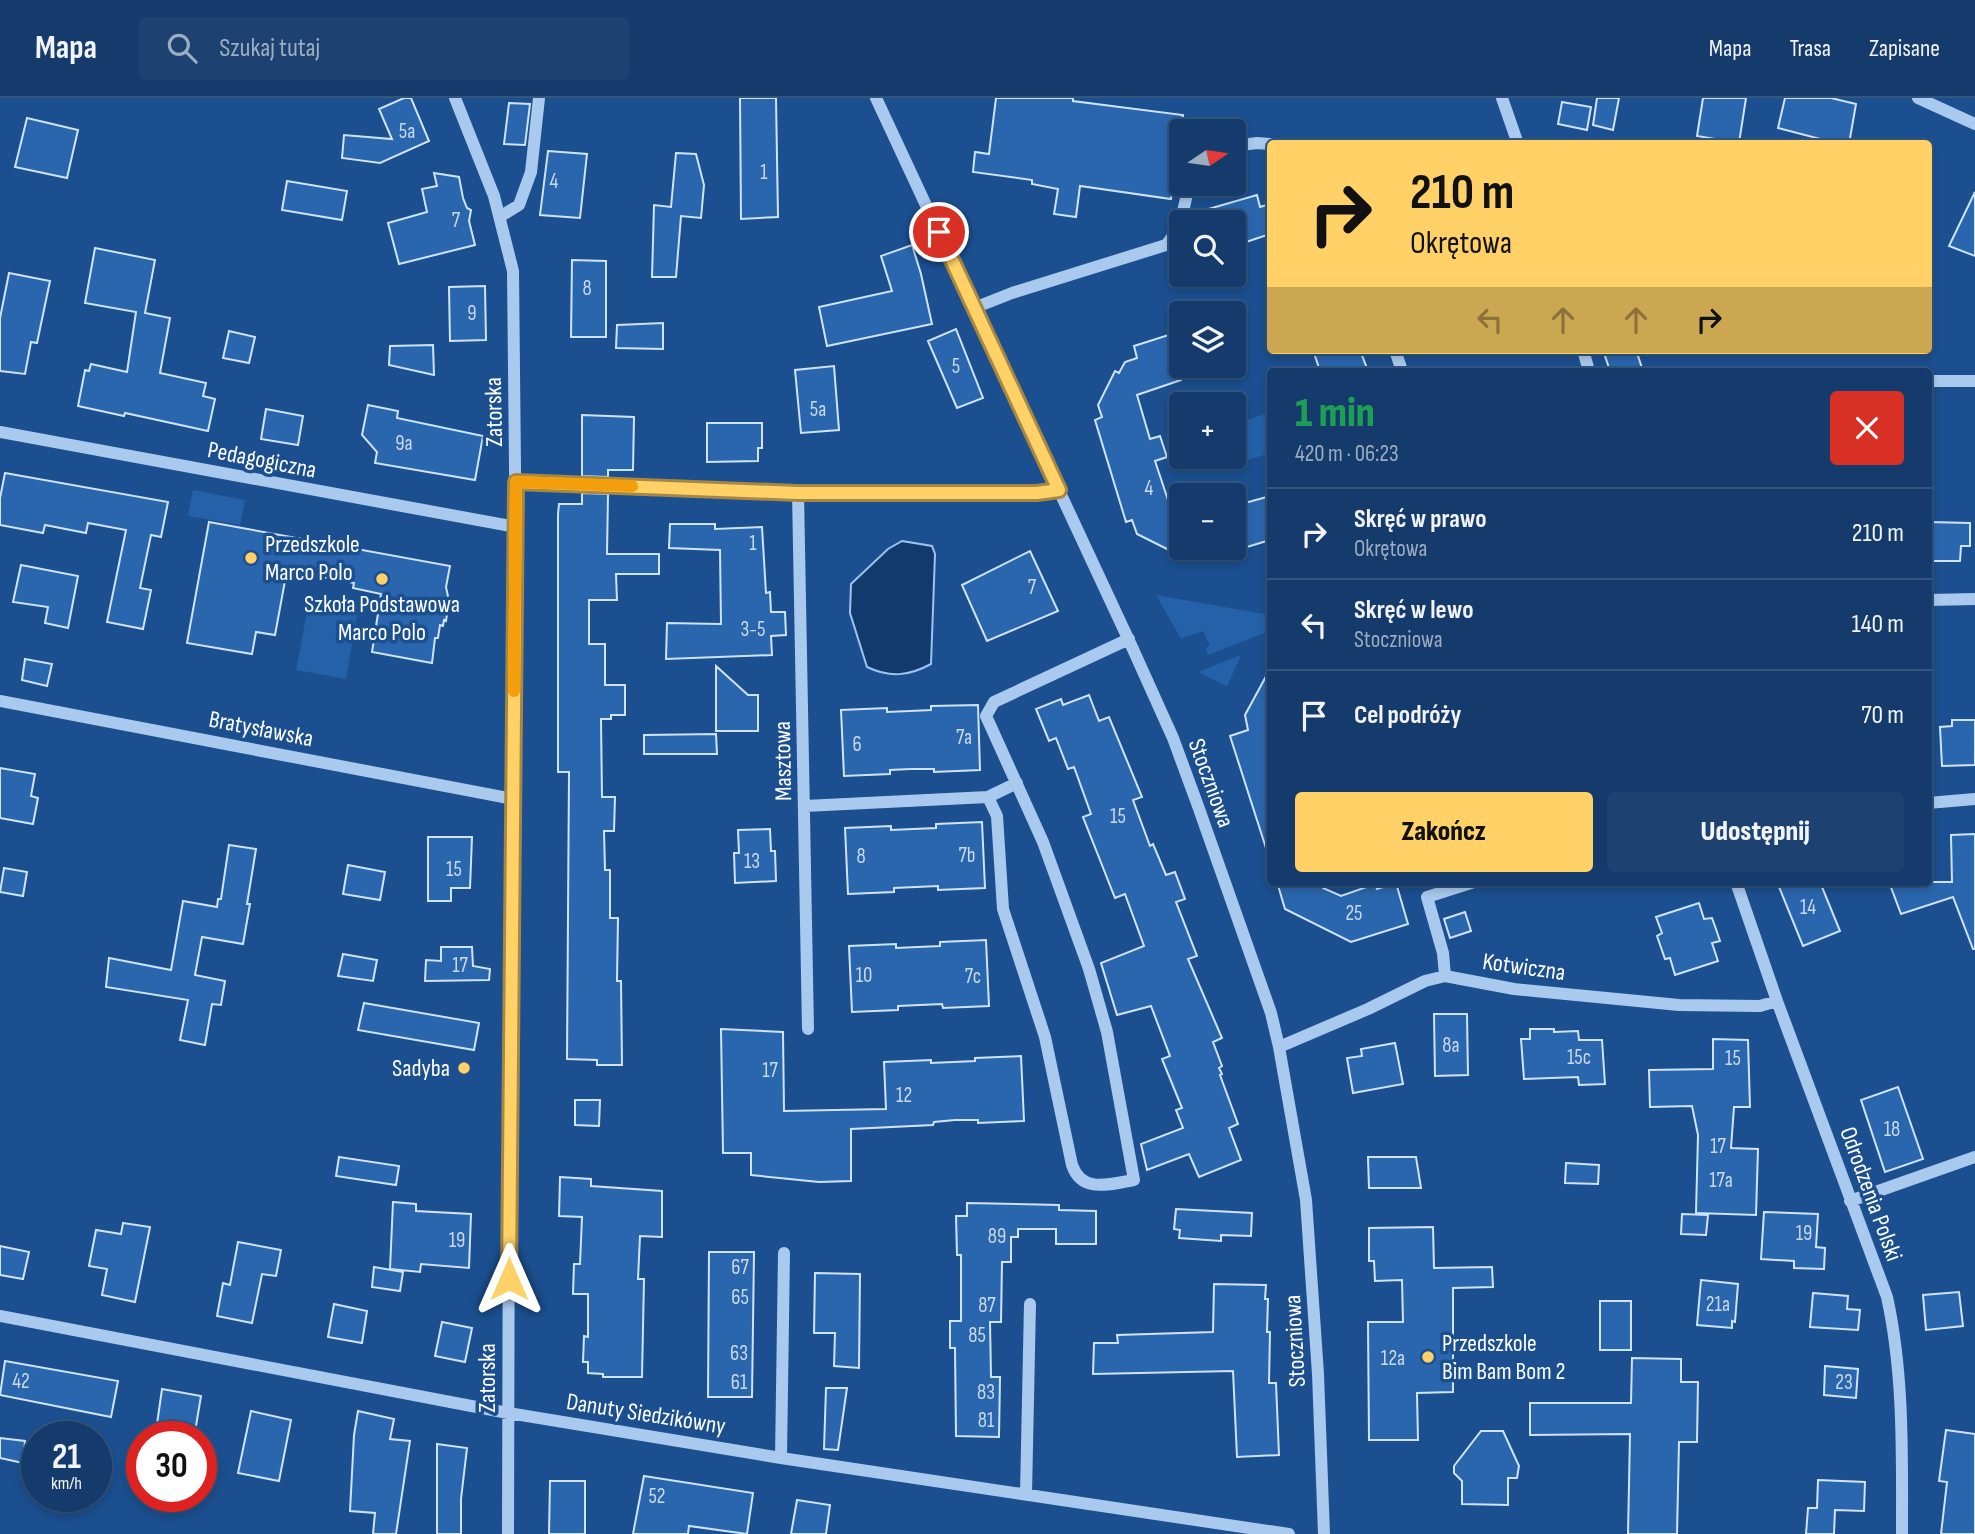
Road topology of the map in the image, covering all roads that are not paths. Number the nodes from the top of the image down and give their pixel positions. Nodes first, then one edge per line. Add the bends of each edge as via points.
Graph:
1 (455, 98) edge
2 (540, 98) edge
3 (876, 98) edge
4 (1502, 98) edge
5 (1918, 98) edge
6 (1975, 124) edge
7 (1517, 140) edge
8 (1246, 144) edge
9 (1267, 144) edge
10 (1186, 196) edge
11 (500, 216) junction
12 (974, 307) junction
13 (1932, 381) edge
14 (1975, 381) edge
15 (0, 432) edge
16 (516, 482) junction
17 (1059, 490) junction
18 (798, 493) junction
19 (516, 527) junction
20 (1975, 599) edge
21 (1932, 600) edge
22 (1129, 639) junction
23 (0, 701) edge
24 (1017, 783) junction
25 (988, 797) junction
26 (513, 799) junction
27 (1975, 799) edge
28 (1932, 803) edge
29 (805, 806) junction
30 (1461, 886) edge
31 (1737, 886) edge
32 (1445, 976) junction
33 (1777, 1001) junction
34 (808, 1029) dead end
35 (1279, 1047) junction
36 (1975, 1157) edge
37 (1850, 1200) junction
38 (784, 1253) dead end
39 (1030, 1304) dead end
40 (0, 1316) edge
41 (508, 1413) junction
42 (781, 1458) junction
43 (1027, 1494) junction
44 (508, 1534) edge
45 (1289, 1534) edge
46 (1324, 1534) edge
47 (1902, 1534) edge

1 - 11 street, Zatorska
2 - 11 street via 531,172 519,205
3 - 12 street, Stoczniowa
4 - 7 street
5 - 6 street
8 - 9 street
10 - 12 street via 1181,222 1166,245
11 - 16 street, Zatorska via 513,271
12 - 17 street, Stoczniowa
13 - 14 street
15 - 19 street, Pedagogiczna
16 - 18 street
16 - 19 street, Zatorska
17 - 18 street
17 - 22 street, Stoczniowa
18 - 29 street, Masztowa
19 - 26 street, Zatorska
20 - 21 street
22 - 24 street via 994,702 986,716
22 - 35 street, Stoczniowa via 1173,738
23 - 26 street, Bratysławska
24 - 25 street
24 - 25 street via 1089,969 1107,1032 1134,1180 1093,1186 1075,1174 1045,1037 1003,909 997,816
25 - 29 street
26 - 41 street, Zatorska
27 - 28 street
29 - 34 street, Masztowa
30 - 32 street via 1427,897
31 - 33 street, Odrodzenia Polski
32 - 33 street, Kotwiczna via 1514,989 1679,1005 1760,1006
32 - 35 street, Kotwiczna
33 - 37 street, Odrodzenia Polski
35 - 46 street, Stoczniowa via 1306,1200
36 - 37 street
37 - 47 street, Odrodzenia Polski via 1886,1297 1896,1344
38 - 42 street
39 - 43 street
40 - 41 street, Danuty Siedzikówny
41 - 42 street, Danuty Siedzikówny
41 - 44 street, Zatorska
42 - 43 street, Danuty Siedzikówny
43 - 45 street, Danuty Siedzikówny

